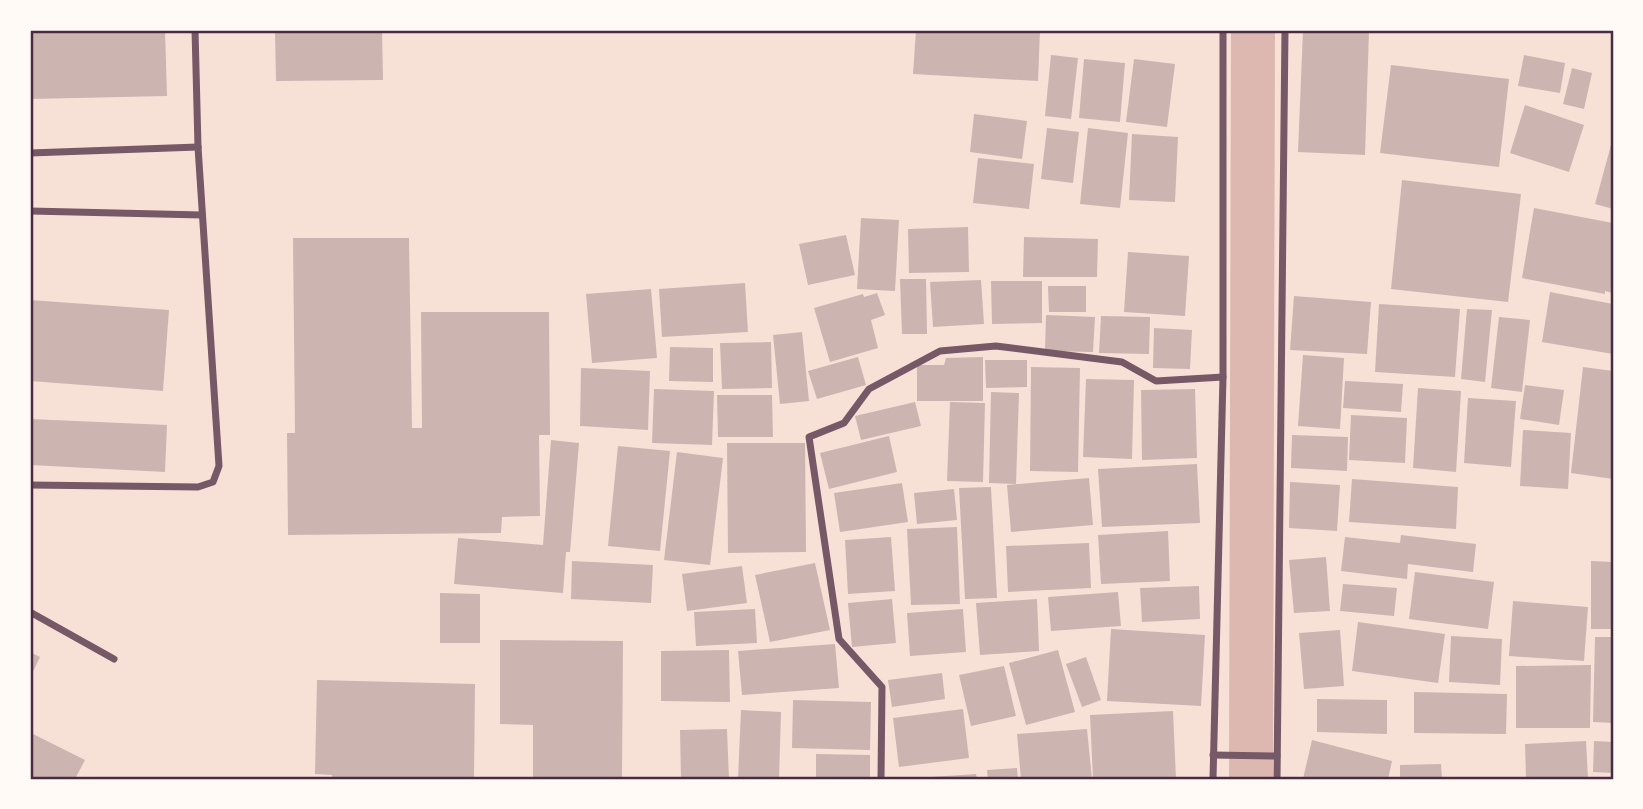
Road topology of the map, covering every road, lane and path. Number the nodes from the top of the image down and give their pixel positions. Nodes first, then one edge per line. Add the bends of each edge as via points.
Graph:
1 (195, 30) edge
2 (1223, 30) edge
3 (1284, 30) edge
4 (198, 147) junction
5 (30, 153) edge
6 (30, 211) edge
7 (202, 215) junction
8 (1223, 377) junction
9 (30, 485) edge
10 (30, 612) edge
11 (114, 659) dead end
12 (1213, 755) junction
13 (1277, 756) junction
14 (881, 779) edge
15 (1213, 779) edge
16 (1277, 779) edge

1 - 4 street
2 - 8 street
3 - 13 street
4 - 5 street
4 - 7 street
6 - 7 street
7 - 9 street via 219,466 213,482 198,487
8 - 12 street
8 - 14 street via 1156,381 1122,362 996,346 940,351 869,389 844,423 809,437 839,639 882,687
10 - 11 street
12 - 13 street
12 - 15 street
13 - 16 street

